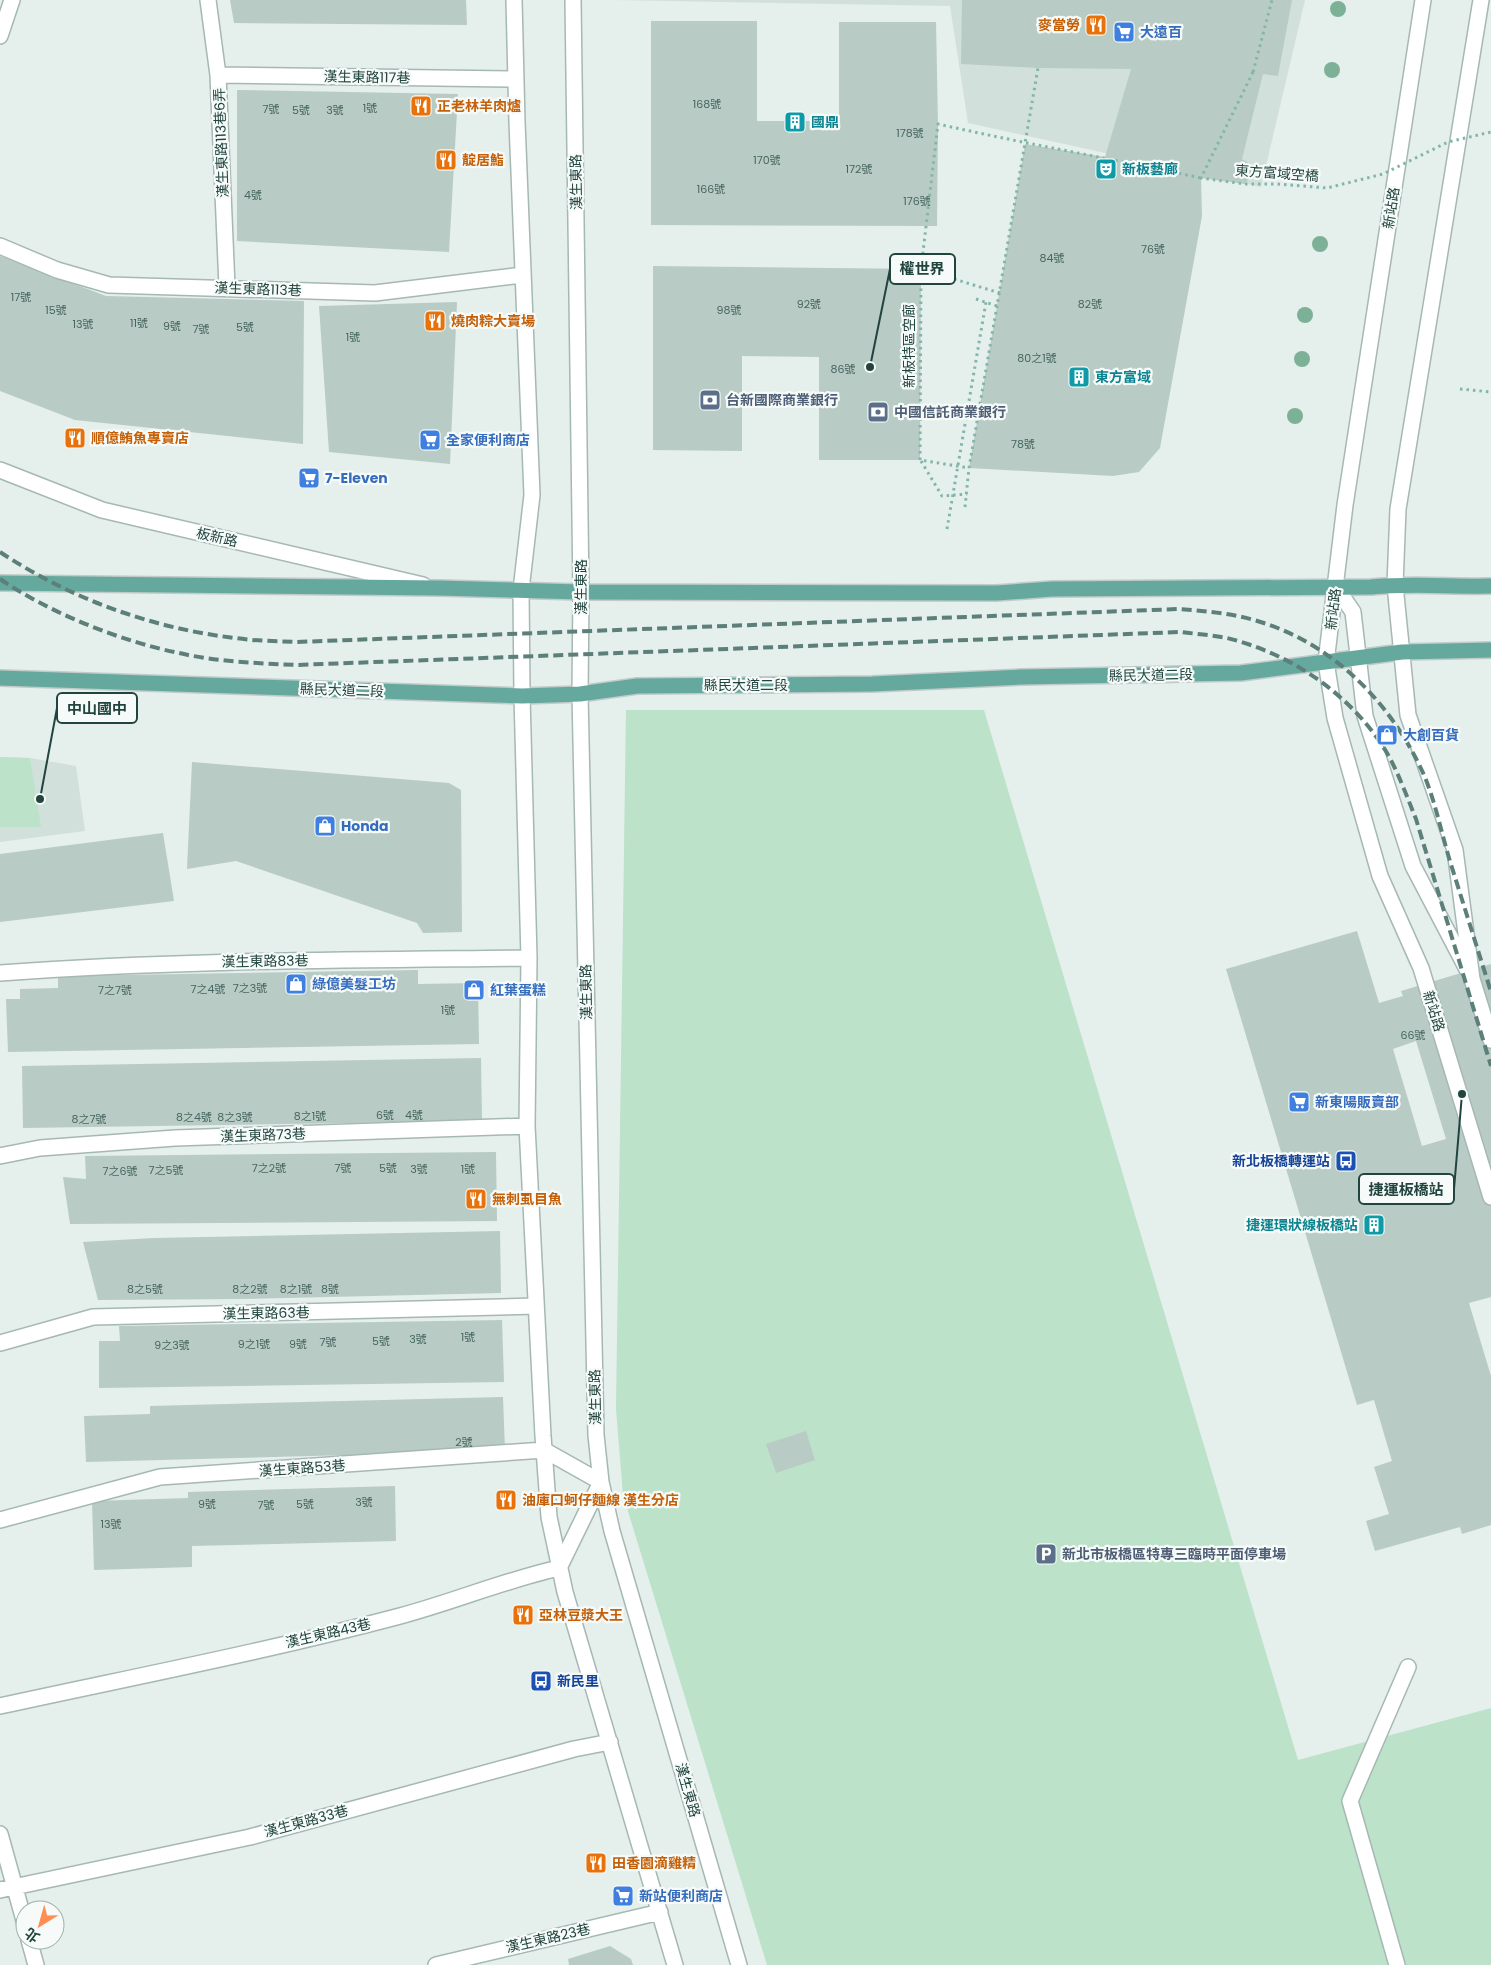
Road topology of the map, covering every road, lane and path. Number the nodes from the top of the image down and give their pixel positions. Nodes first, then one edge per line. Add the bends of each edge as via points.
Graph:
1 (12, 0) edge
2 (208, 0) edge
3 (514, 0) edge
4 (573, 0) edge
5 (1272, 0) edge
6 (1424, 0) edge
7 (1481, 0) edge
8 (0, 36) edge
9 (1038, 68) dead end
10 (218, 76) junction
11 (516, 79) junction
12 (938, 124) joint
13 (1491, 132) edge
14 (1025, 144) junction
15 (1201, 178) junction
16 (0, 246) edge
17 (921, 269) junction
18 (522, 274) junction
19 (227, 287) junction
20 (1000, 293) junction
21 (976, 299) dead end
22 (986, 302) junction
23 (998, 306) junction
24 (1460, 389) dead end
25 (1491, 392) edge
26 (920, 460) junction
27 (969, 468) junction
28 (0, 470) edge
29 (967, 494) junction
30 (965, 507) dead end
31 (947, 529) dead end
32 (0, 583) edge
33 (1395, 585) junction
34 (1491, 586) edge
35 (1336, 587) junction
36 (439, 588) junction
37 (521, 590) junction
38 (581, 592) junction
39 (1491, 650) edge
40 (1402, 652) junction
41 (1358, 657) junction
42 (1326, 662) junction
43 (0, 678) edge
44 (580, 694) junction
45 (522, 696) junction
46 (529, 958) junction
47 (0, 973) edge
48 (1472, 979) junction
49 (1491, 1040) edge
50 (527, 1126) junction
51 (0, 1156) edge
52 (1491, 1197) edge
53 (536, 1306) junction
54 (0, 1343) edge
55 (544, 1450) junction
56 (601, 1482) junction
57 (0, 1520) edge
58 (559, 1568) junction
59 (1408, 1667) dead end
60 (0, 1706) edge
61 (610, 1742) junction
62 (0, 1834) edge
63 (7, 1888) edge
64 (15, 1904) edge
65 (660, 1912) junction
66 (32, 1950) edge
67 (36, 1965) edge
68 (436, 1965) edge
69 (675, 1965) edge
70 (739, 1965) edge
71 (1397, 1965) edge

1 - 8 street
2 - 10 street, 漢生東路113巷6弄
3 - 11 street
4 - 38 street, 漢生東路
5 - 15 path, bridge via 1253,72
6 - 35 street, 新站路 via 1345,505
7 - 33 street via 1398,509
9 - 14 path
10 - 11 street, 漢生東路117巷
10 - 19 street, 漢生東路113巷6弄
11 - 18 street
12 - 14 path, 東方富域空橋
12 - 17 path, 新板特區空廊
13 - 15 path, 東方富域空橋, bridge via 1448,142 1382,174 1327,188 1245,184
14 - 15 path, 東方富域空橋
14 - 20 path
16 - 19 street, 漢生東路113巷 via 56,270 109,285
17 - 20 path
17 - 26 path, 新板特區空廊, bridge
18 - 19 street, 漢生東路113巷 via 375,293
18 - 37 street via 532,495
20 - 23 path
21 - 22 path
22 - 23 path
22 - 31 path
23 - 27 path
24 - 25 path
26 - 27 path, bridge
26 - 29 path, bridge via 942,496
27 - 29 path
28 - 36 street, 板新路 via 102,510
29 - 30 path
32 - 36 main road
33 - 34 main road
33 - 35 main road
33 - 40 street
35 - 38 main road via 1052,589 997,593
35 - 41 street via 1353,612
35 - 42 street, 新站路
36 - 37 main road
37 - 38 main road
37 - 45 street
38 - 44 street, 漢生東路
39 - 40 main road, 縣民大道二段
40 - 41 main road, 縣民大道二段
40 - 48 street via 1408,715 1455,850
41 - 42 main road, 縣民大道二段
41 - 48 street via 1366,716 1413,866
42 - 44 main road, 縣民大道二段 via 1241,673 1021,677 872,684 637,686
42 - 52 street, 新站路 via 1334,718 1380,876 1421,968
43 - 45 main road, 縣民大道二段
44 - 45 main road, 縣民大道二段
44 - 56 street, 漢生東路 via 596,1435
45 - 46 street
46 - 47 street, 漢生東路83巷 via 238,962
46 - 50 street
48 - 49 street
50 - 51 street, 漢生東路73巷 via 175,1138 40,1148
50 - 53 street
53 - 54 street, 漢生東路63巷 via 93,1317
53 - 55 street
55 - 56 street
55 - 57 street, 漢生東路53巷 via 160,1477
55 - 58 street via 549,1517
56 - 58 street
56 - 70 street, 漢生東路 via 612,1531
58 - 60 street, 漢生東路43巷 via 525,1575 401,1616
58 - 61 street
59 - 71 street via 1350,1802
61 - 63 street, 漢生東路33巷 via 250,1837
61 - 65 street
62 - 63 street
63 - 64 street
65 - 68 street, 漢生東路23巷
65 - 69 street
66 - 67 street

